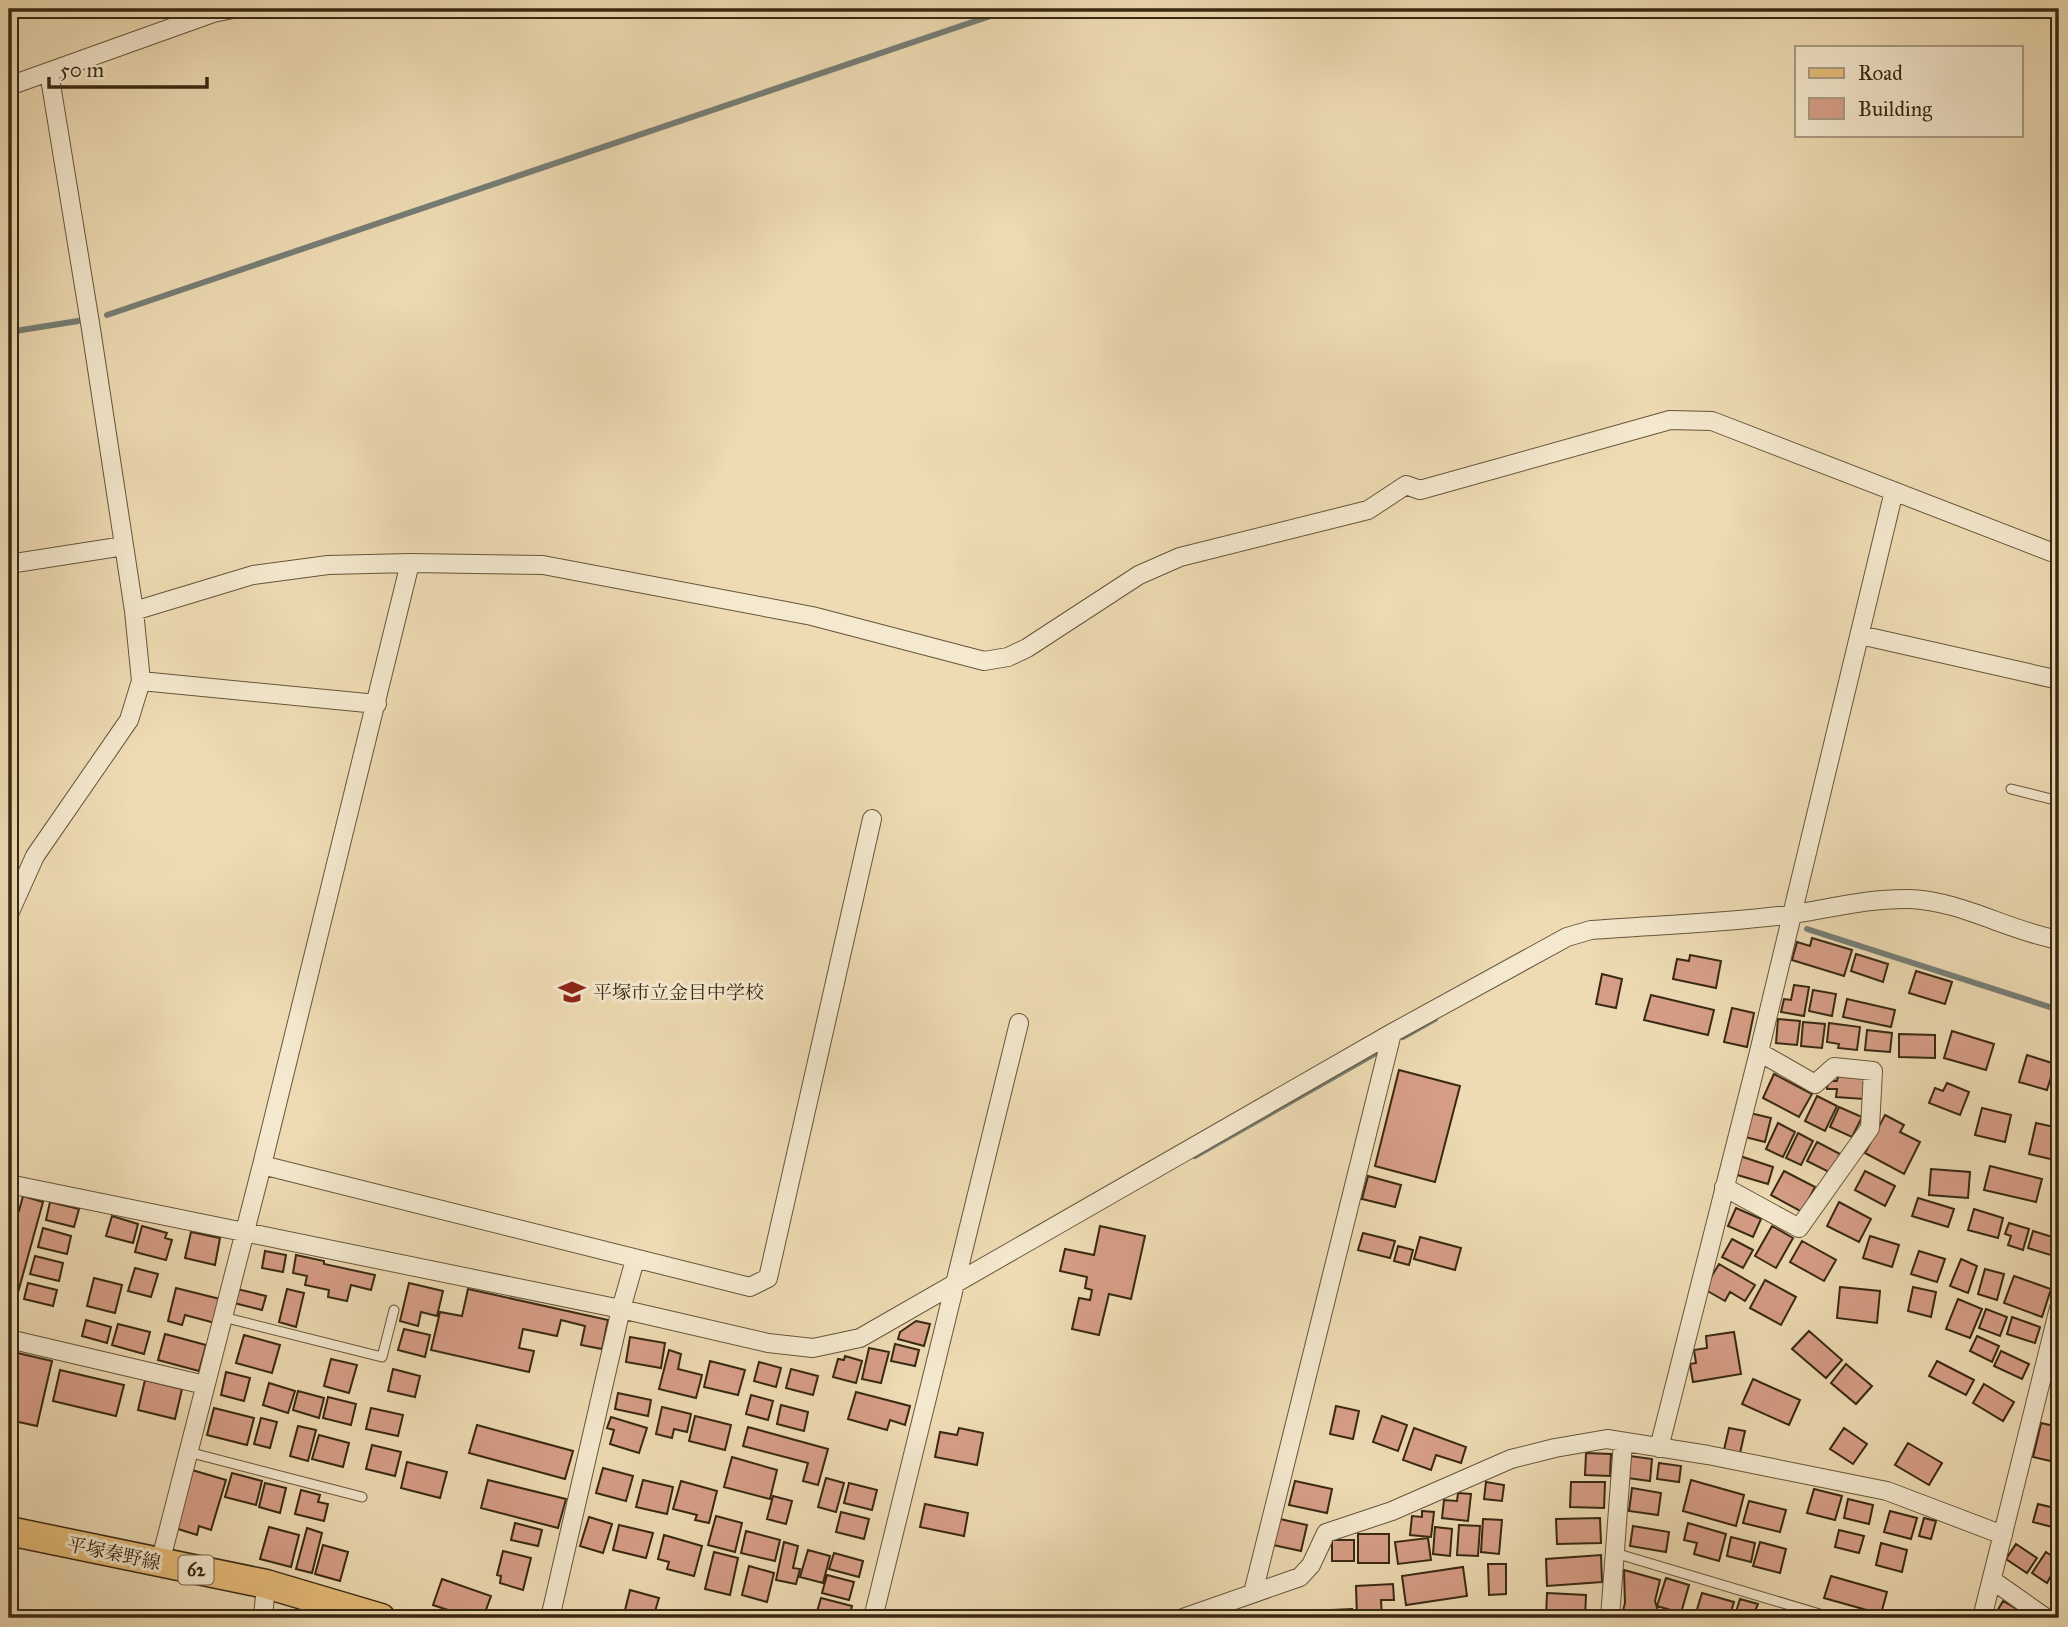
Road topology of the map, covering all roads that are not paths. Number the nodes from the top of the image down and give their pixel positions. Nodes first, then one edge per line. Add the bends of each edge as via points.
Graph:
1 (233, 9) edge
2 (49, 72) junction
3 (9, 86) edge
4 (1894, 491) junction
5 (124, 546) junction
6 (2059, 555) edge
7 (410, 562) junction
8 (9, 564) edge
9 (134, 611) junction
10 (1860, 635) junction
11 (2059, 680) edge
12 (141, 681) junction
13 (377, 704) junction
14 (2011, 789) dead end
15 (2059, 801) edge
16 (872, 820) dead end
17 (9, 914) edge
18 (1793, 914) junction
19 (2059, 940) edge
20 (1019, 1023) dead end
21 (1392, 1033) junction
22 (1759, 1052) junction
23 (262, 1165) junction
24 (9, 1184) edge
25 (1724, 1187) junction
26 (245, 1232) junction
27 (635, 1259) junction
28 (956, 1283) junction
29 (2059, 1308) edge
30 (621, 1309) junction
31 (394, 1310) dead end
32 (223, 1317) junction
33 (9, 1339) edge
34 (205, 1385) junction
35 (1623, 1442) junction
36 (1659, 1448) junction
37 (188, 1452) junction
38 (362, 1497) dead end
39 (9, 1531) edge
40 (2003, 1535) junction
41 (1615, 1553) junction
42 (160, 1563) junction
43 (1992, 1580) junction
44 (265, 1584) junction
45 (1253, 1593) junction
46 (263, 1618) edge
47 (381, 1618) edge
48 (550, 1618) edge
49 (873, 1618) edge
50 (1183, 1618) edge
51 (1610, 1618) edge
52 (1833, 1618) edge
53 (1982, 1618) edge
54 (2046, 1618) edge

1 - 2 street
2 - 3 street
2 - 5 street
4 - 6 street
4 - 7 street via 1712,421 1670,420 1420,490 1406,485 1368,510 1181,557 1139,575 1027,648 984,661 812,616 543,565
4 - 10 street
5 - 8 street
5 - 9 street
7 - 9 street via 328,565 253,575
7 - 13 street
9 - 12 street
10 - 11 street
10 - 18 street
12 - 13 street
12 - 17 street via 130,720 35,856
13 - 23 street
14 - 15 lane
16 - 27 street via 768,1278 750,1287
18 - 19 street via 1839,904 1911,899
18 - 21 street via 1591,930 1567,937
18 - 22 street
20 - 28 street
21 - 28 street
21 - 45 street
22 - 25 street
22 - 25 street via 1815,1084 1834,1067 1873,1071 1871,1128 1799,1228
23 - 26 street
23 - 27 street
24 - 26 street
25 - 36 street
26 - 30 street
26 - 32 street
27 - 30 street
28 - 30 street via 860,1338 813,1348
28 - 49 street
29 - 40 street
30 - 48 street
31 - 32 lane via 382,1357
32 - 34 street
33 - 34 street
34 - 37 street
35 - 36 street
35 - 41 street
35 - 45 street via 1607,1439 1511,1459 1392,1511 1326,1533 1300,1577
36 - 40 street via 1887,1491
37 - 38 lane
37 - 42 street
39 - 42 main road, 平塚秦野線 / 62
40 - 43 street
41 - 51 street
41 - 52 lane
42 - 44 main road, 平塚秦野線 / 62
43 - 53 street
43 - 54 street
44 - 46 street
44 - 47 main road, 平塚秦野線 / 62
45 - 50 street

